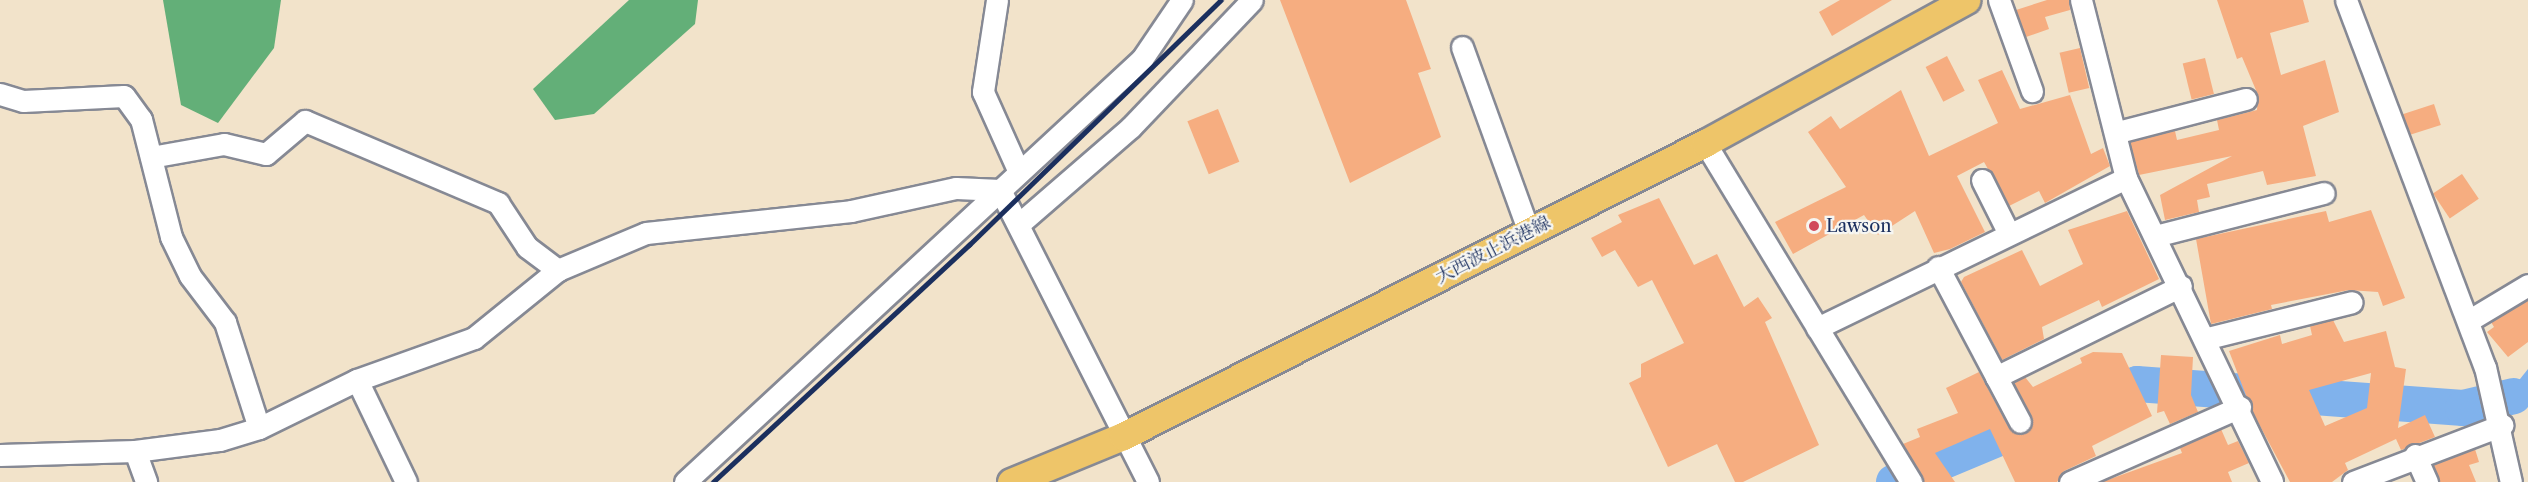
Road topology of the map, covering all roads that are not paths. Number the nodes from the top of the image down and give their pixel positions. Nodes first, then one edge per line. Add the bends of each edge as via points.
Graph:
1 (997, 0) edge
2 (1182, 0) edge
3 (1252, 0) edge
4 (1999, 0) edge
5 (2081, 0) edge
6 (2346, 0) edge
7 (1956, 2) edge
8 (1462, 48) dead end
9 (2032, 91) dead end
10 (0, 94) edge
11 (2246, 99) dead end
12 (2118, 132) junction
13 (1705, 143) junction
14 (151, 157) junction
15 (1019, 172) junction
16 (2126, 178) junction
17 (1982, 180) dead end
18 (1000, 190) junction
19 (2324, 193) dead end
20 (1019, 224) junction
21 (1529, 232) junction
22 (2008, 232) junction
23 (2155, 236) junction
24 (1938, 267) junction
25 (558, 270) junction
26 (2528, 285) edge
27 (2181, 286) junction
28 (2352, 302) dead end
29 (2468, 321) junction
30 (1816, 328) junction
31 (2208, 338) junction
32 (1996, 377) junction
33 (357, 380) junction
34 (2240, 407) junction
35 (2020, 422) dead end
36 (2502, 425) junction
37 (259, 428) junction
38 (1123, 436) junction
39 (135, 451) junction
40 (0, 454) edge
41 (2415, 455) junction
42 (2109, 475) edge
43 (146, 482) edge
44 (406, 482) edge
45 (685, 482) edge
46 (1011, 482) edge
47 (1148, 482) edge
48 (1911, 482) edge
49 (2070, 482) edge
50 (2272, 482) edge
51 (2353, 482) edge
52 (2427, 482) edge
53 (2511, 482) edge

1 - 15 street via 983,92
2 - 15 street via 1142,59
3 - 20 street via 1131,127
4 - 9 street
5 - 12 street
6 - 29 street
7 - 13 main road, 大西波止浜港線
8 - 21 street
10 - 14 street via 23,101 124,96 141,119
11 - 12 street
12 - 16 street
13 - 21 main road, 大西波止浜港線
13 - 30 street
14 - 25 street via 224,144 266,154 305,121 498,203 527,248
14 - 37 street via 171,237 190,276 225,322
15 - 18 street
16 - 22 street
16 - 23 street
17 - 22 street
18 - 20 street
18 - 25 street via 956,188 851,211 646,233
18 - 45 street
19 - 23 street
20 - 38 street
21 - 38 main road, 大西波止浜港線
22 - 24 street
23 - 27 street
24 - 30 street
24 - 32 street
25 - 33 street via 474,338
26 - 29 street
27 - 31 street
27 - 32 street
28 - 31 street
29 - 36 street
30 - 48 street
31 - 34 street
32 - 35 street
33 - 37 street
33 - 44 street
34 - 42 street
34 - 50 street
36 - 41 street
36 - 53 street
37 - 39 street via 220,440
38 - 46 main road, 大西波止浜港線
38 - 47 street
39 - 40 street
39 - 43 street
41 - 51 street
41 - 52 street
42 - 49 street

